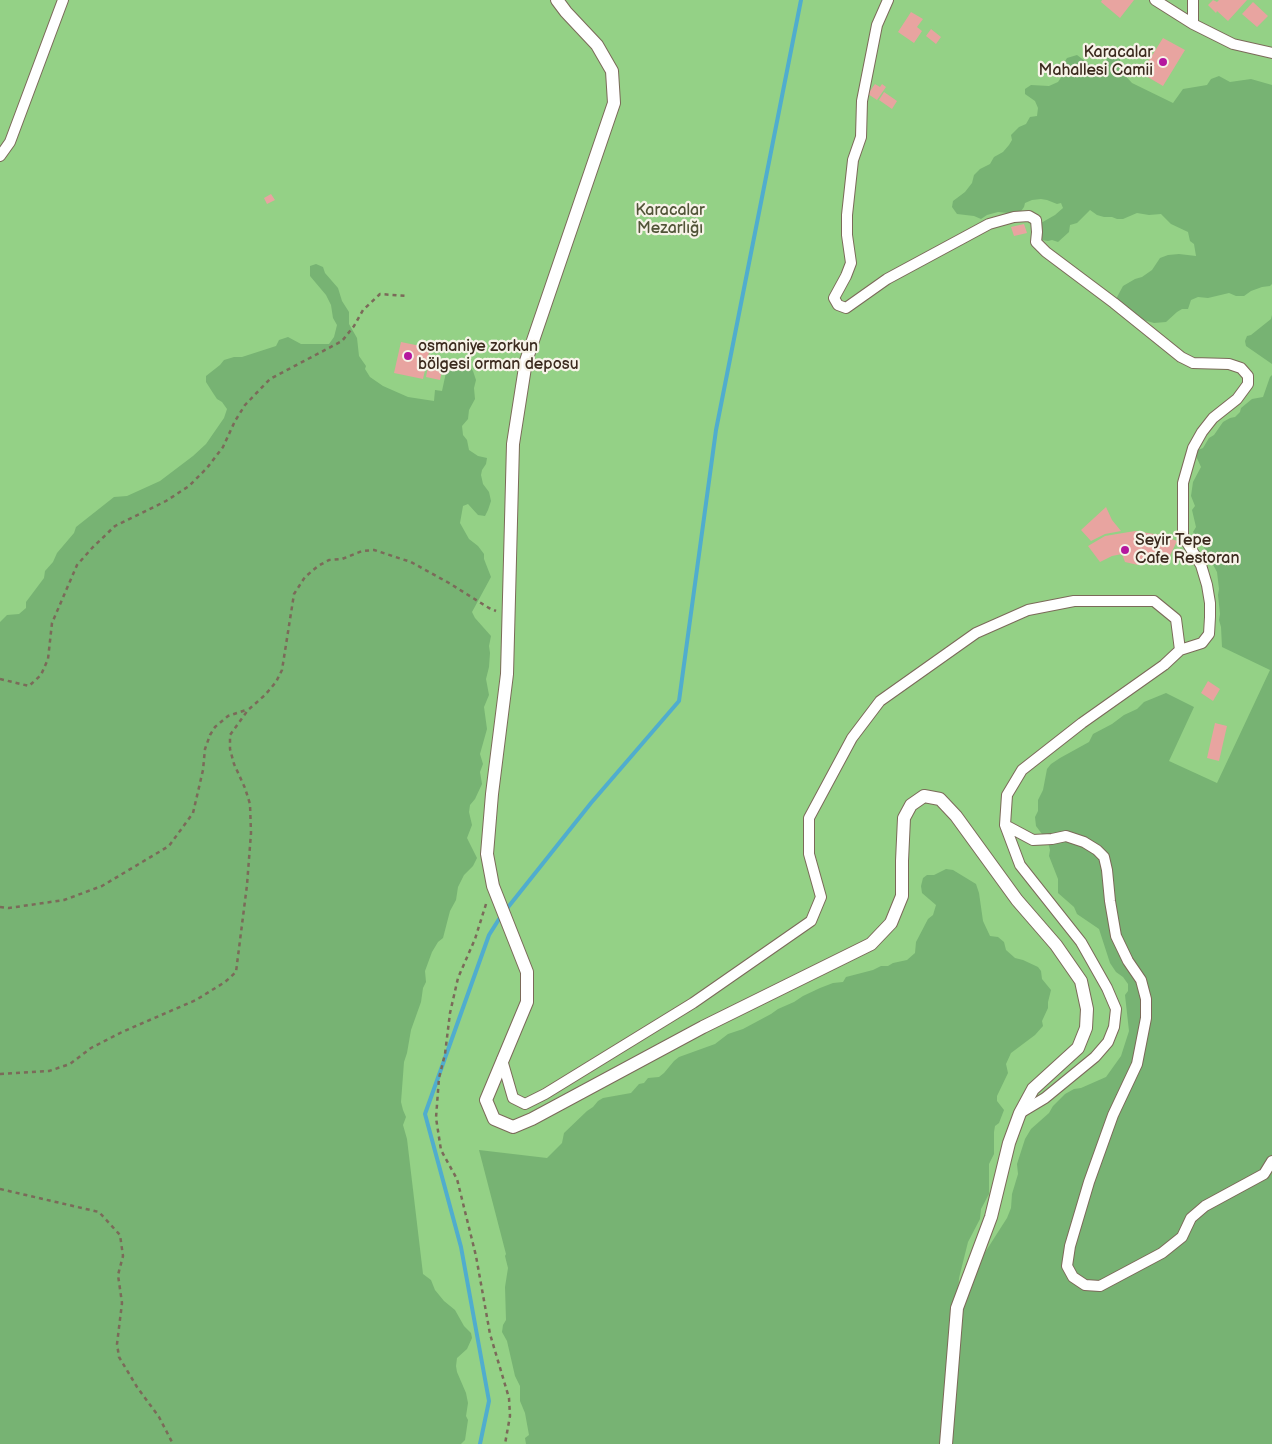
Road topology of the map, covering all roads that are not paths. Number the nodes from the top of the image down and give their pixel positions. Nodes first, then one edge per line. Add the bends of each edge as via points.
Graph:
1 (63, 0) edge
2 (557, 0) edge
3 (888, 0) edge
4 (1154, 0) edge
5 (1193, 0) edge
6 (1193, 24) junction
7 (1272, 53) edge
8 (0, 156) edge
9 (1180, 650) junction
10 (1005, 825) junction
11 (502, 1060) junction
12 (1020, 1113) junction
13 (1272, 1161) edge
14 (946, 1444) edge

1 - 8 street via 10,142
2 - 11 street via 597,45 612,71 614,103 526,361 513,444 507,674 488,854 495,890 527,972 527,1002
3 - 9 street via 877,25 862,101 861,138 853,160 847,215 851,262 834,298 838,305 846,308 887,279 989,224 1029,216 1036,220 1036,242 1046,252 1181,357 1193,363 1229,364 1241,368 1248,376 1248,384 1237,399 1213,418 1202,432 1183,482 1183,536 1201,565 1207,585 1210,617 1209,634 1202,643
4 - 6 street
5 - 6 street
6 - 7 street via 1232,44
9 - 10 street via 1022,770 1007,795
9 - 11 street via 1176,619 1154,601 1074,601 1028,610 976,633 880,701 852,738 809,818 809,854 821,897 811,921 693,1003 524,1104 513,1098
10 - 12 street via 1020,865 1081,942 1116,1009 1108,1042 1095,1057 1045,1098
10 - 13 street via 1032,840 1066,836 1084,842 1104,857 1116,936 1141,980 1146,998 1146,1018 1136,1064 1113,1114 1070,1246 1067,1266 1074,1277 1085,1285 1100,1286 1162,1253 1182,1237 1191,1218 1205,1206 1264,1174
11 - 12 street via 486,1100 494,1119 513,1127 703,1027 871,944 891,923 902,896 904,818 911,805 924,796 940,798 956,816 1081,982 1088,1009 1086,1028 1078,1048 1034,1089
12 - 14 street via 1009,1143 991,1217 957,1308

